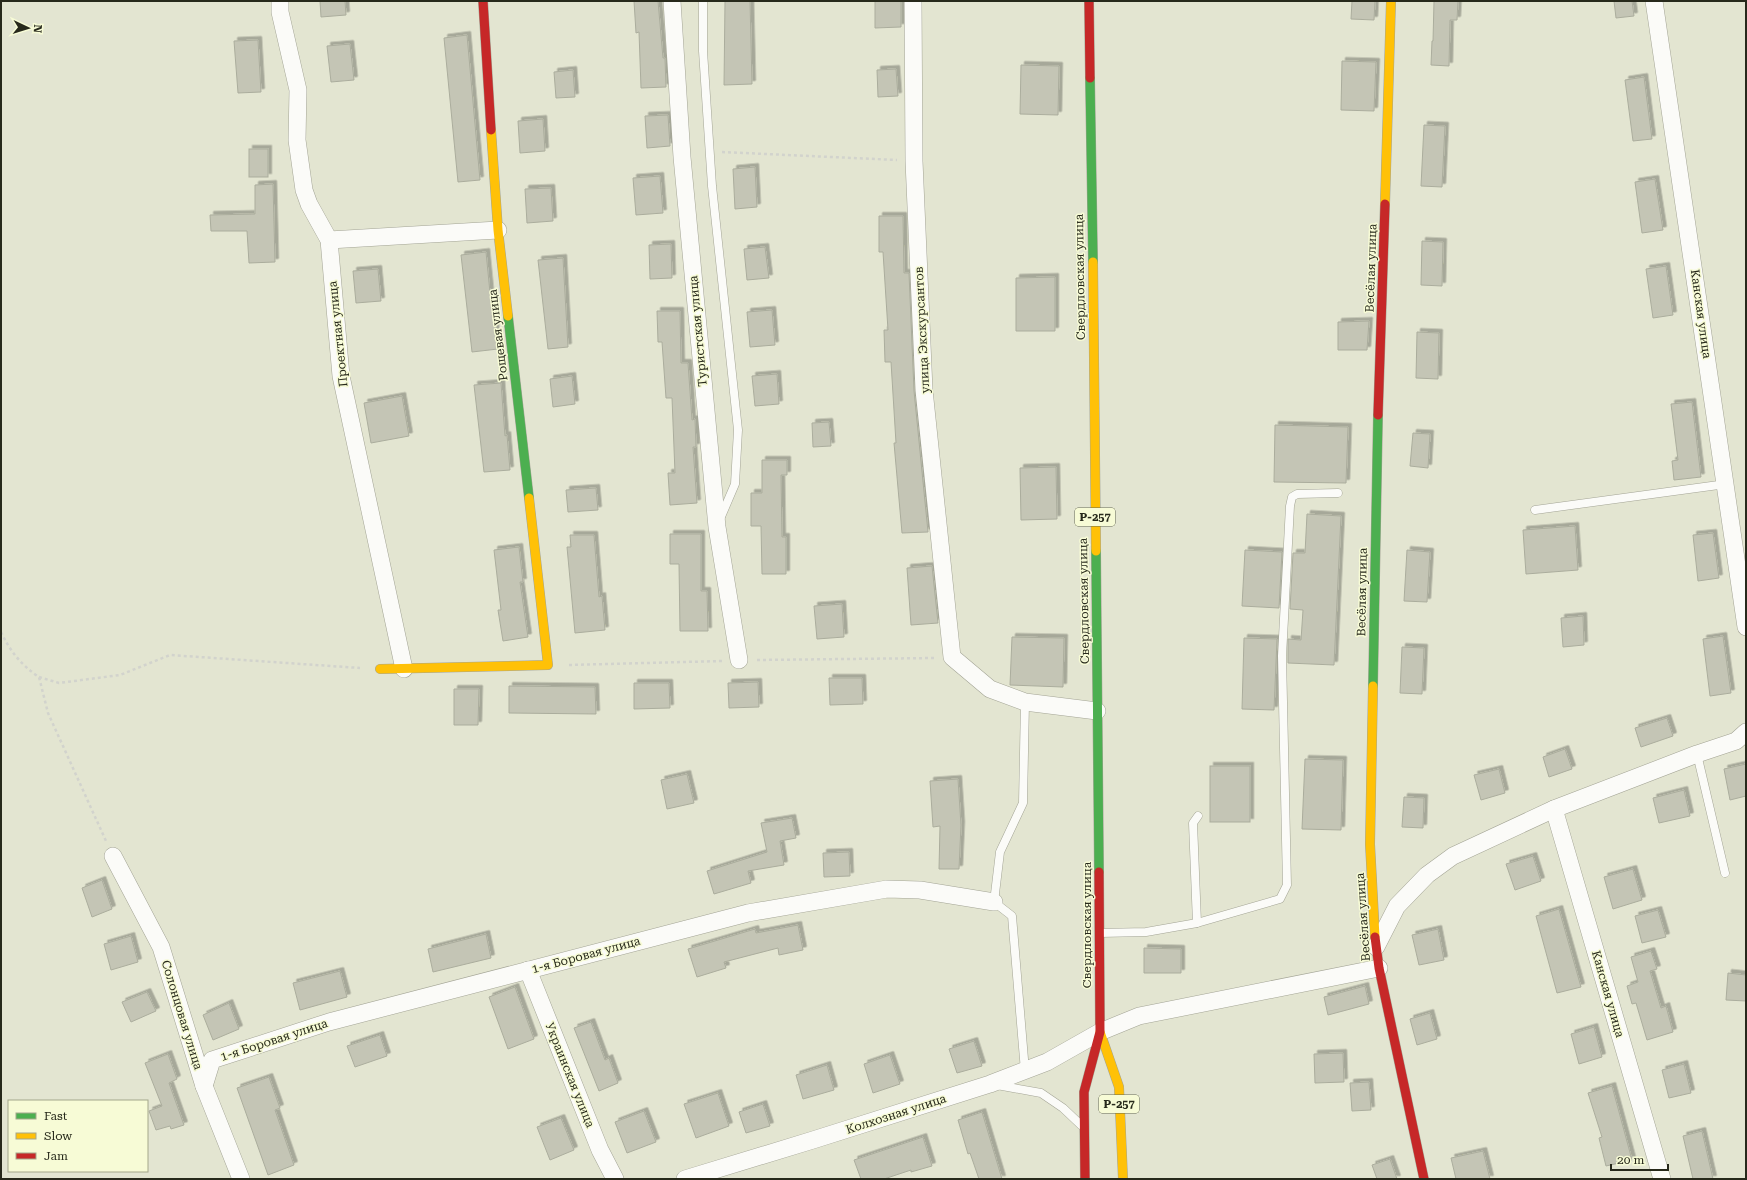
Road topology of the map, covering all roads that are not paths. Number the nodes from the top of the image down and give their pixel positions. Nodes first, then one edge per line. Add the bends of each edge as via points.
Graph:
1 (280, 1) edge
2 (483, 1) edge
3 (672, 1) edge
4 (703, 1) edge
5 (913, 1) edge
6 (1089, 1) edge
7 (1391, 1) edge
8 (1654, 1) edge
9 (498, 230) junction
10 (329, 240) junction
11 (1726, 484) junction
12 (1338, 493) dead end
13 (1535, 510) dead end
14 (717, 527) junction
15 (1746, 627) edge
16 (739, 660) dead end
17 (380, 669) road end
18 (404, 669) junction
19 (1025, 702) junction
20 (1098, 712) junction
21 (1746, 732) edge
22 (1697, 754) junction
23 (1554, 809) junction
24 (1198, 816) dead end
25 (113, 856) road end
26 (1725, 873) dead end
27 (994, 902) junction
28 (1196, 923) junction
29 (1100, 933) junction
30 (1376, 947) junction
31 (1379, 968) junction
32 (528, 970) junction
33 (1100, 1032) junction
34 (1025, 1071) junction
35 (990, 1084) junction
36 (204, 1086) junction
37 (1085, 1128) junction
38 (241, 1179) edge
39 (615, 1179) edge
40 (685, 1179) edge
41 (1085, 1179) edge
42 (1123, 1179) edge
43 (1424, 1179) edge
44 (1662, 1179) edge

1 - 10 street, Проектная улица via 280,12 298,90 297,140 304,190
2 - 9 main road, Рощевая улица
3 - 14 street, Туристская улица via 682,158
4 - 14 lane via 703,51 710,153 738,430 735,484
5 - 19 street, улица Экскурсантов via 914,161 924,390 952,658 990,689
6 - 20 main road, Свердловская улица / Р-257
7 - 30 main road, Весёлая улица via 1378,411 1370,844
8 - 11 street, Канская улица
9 - 10 street
9 - 18 main road, Рощевая улица via 548,665
10 - 18 street, Проектная улица via 341,376
11 - 13 lane
11 - 15 street, Канская улица
12 - 28 lane via 1297,494 1292,497 1290,506 1282,656 1287,884 1280,899
14 - 16 street, Туристская улица
17 - 18 main road
19 - 20 street
19 - 27 lane via 1023,803 1000,852
20 - 29 main road, Свердловская улица / Р-257
21 - 22 street via 1736,741
22 - 23 street
22 - 26 lane
23 - 30 street via 1453,856 1427,875 1397,906
23 - 44 street, Канская улица
24 - 28 lane via 1193,823
25 - 36 street, Солонцовая улица via 160,946
27 - 32 street, 1-я Боровая улица via 920,890 887,889 748,913
27 - 34 lane via 1012,916
28 - 29 lane via 1146,932
29 - 33 main road, Свердловская улица / Р-257
30 - 31 main road, Весёлая улица
31 - 33 street, Колхозная улица via 1139,1016
31 - 43 main road, Весёлая улица
32 - 36 street, 1-я Боровая улица via 330,1022 212,1060
32 - 39 street, Украинская улица via 600,1150
33 - 34 street, Колхозная улица via 1047,1062
33 - 37 main road, Свердловская улица via 1084,1092
33 - 42 main road, Свердловская улица / Р-257 via 1119,1087
34 - 35 street, Колхозная улица
35 - 37 lane via 1041,1093
35 - 40 street, Колхозная улица
36 - 38 street, Солонцовая улица
37 - 41 main road, Свердловская улица

